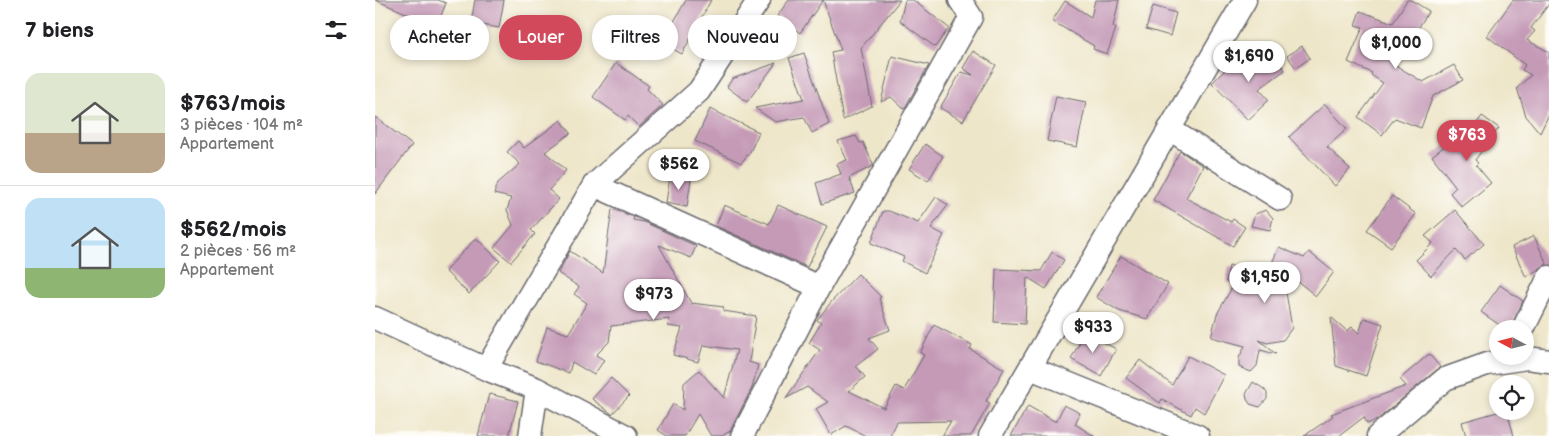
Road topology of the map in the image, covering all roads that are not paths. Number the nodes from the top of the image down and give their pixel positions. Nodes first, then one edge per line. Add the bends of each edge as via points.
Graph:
1 (759, 0) edge
2 (960, 0) edge
3 (1245, 0) edge
4 (1169, 129) junction
5 (594, 185) junction
6 (1280, 199) dead end
7 (1549, 277) edge
8 (819, 287) junction
9 (376, 320) edge
10 (1528, 320) edge
11 (1534, 359) edge
12 (1549, 361) edge
13 (1489, 364) edge
14 (1030, 368) junction
15 (486, 369) junction
16 (537, 389) junction
17 (531, 436) edge
18 (626, 436) edge
19 (742, 436) edge
20 (990, 436) edge
21 (1198, 436) edge
22 (1378, 436) edge

1 - 5 street via 699,91
2 - 8 street via 971,17
3 - 4 street
4 - 6 street
4 - 14 street
5 - 8 street
5 - 15 street
7 - 10 street
8 - 19 street
9 - 15 street
11 - 12 street
13 - 22 street via 1445,378
14 - 20 street
14 - 21 street
15 - 16 street
16 - 17 street
16 - 18 street

